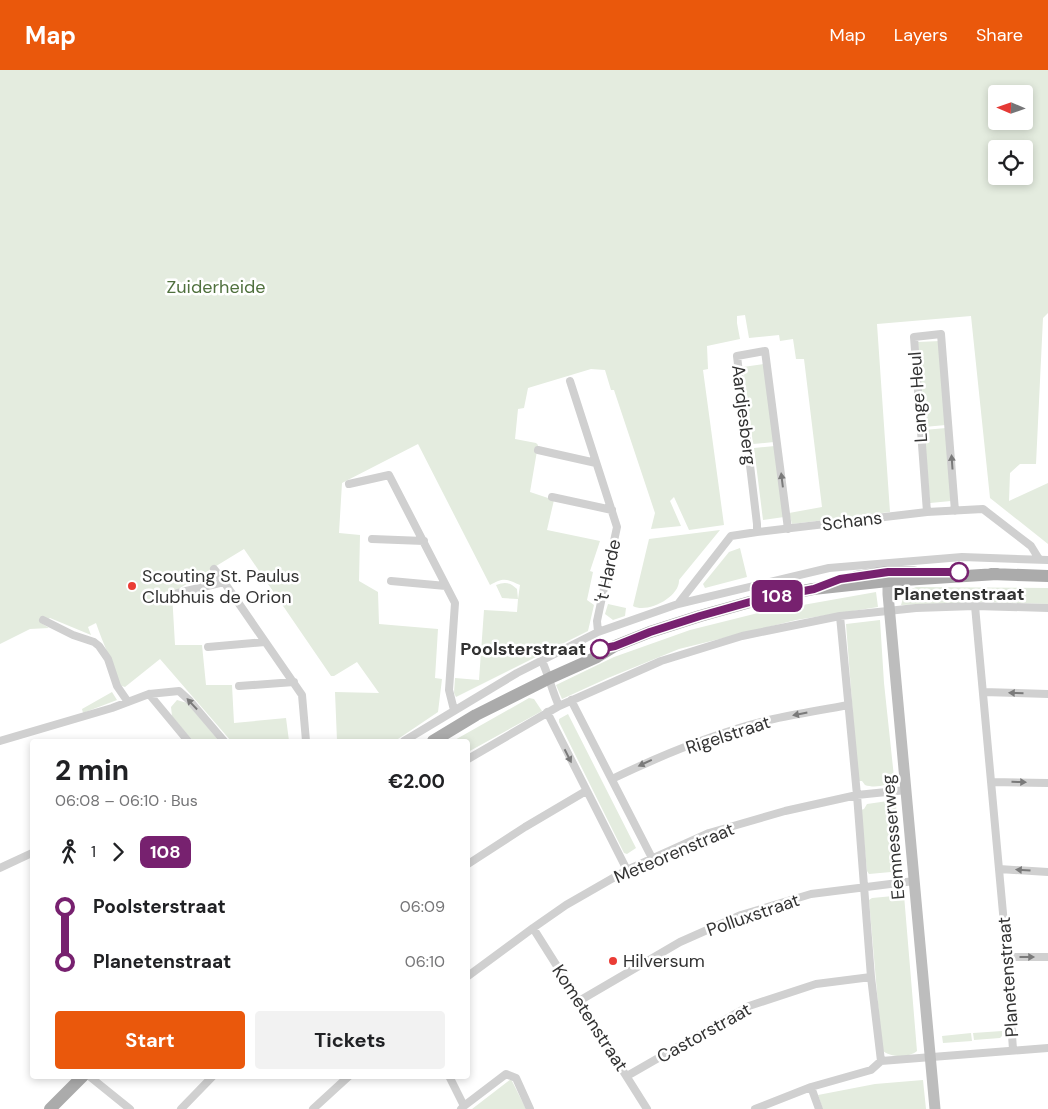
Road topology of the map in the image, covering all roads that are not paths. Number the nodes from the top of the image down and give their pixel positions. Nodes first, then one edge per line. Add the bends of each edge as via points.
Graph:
1 (570, 381) dead end
2 (538, 450) dead end
3 (596, 463) junction
4 (349, 484) dead end
5 (552, 497) dead end
6 (612, 510) junction
7 (955, 511) junction
8 (927, 512) junction
9 (788, 528) junction
10 (757, 532) junction
11 (372, 539) dead end
12 (424, 541) junction
13 (1044, 560) edge
14 (214, 569) dead end
15 (887, 572) junction
16 (1048, 576) edge
17 (390, 581) dead end
18 (224, 582) junction
19 (446, 586) junction
20 (178, 593) dead end
21 (678, 604) junction
22 (975, 606) junction
23 (1048, 608) edge
24 (890, 611) junction
25 (840, 616) junction
26 (43, 620) dead end
27 (598, 632) junction
28 (265, 642) junction
29 (208, 646) dead end
30 (546, 670) junction
31 (294, 682) junction
32 (240, 686) dead end
33 (983, 692) junction
34 (149, 694) junction
35 (1048, 694) edge
36 (571, 700) junction
37 (128, 702) junction
38 (848, 705) junction
39 (559, 706) junction
40 (454, 710) junction
41 (546, 712) junction
42 (186, 739) edge
43 (222, 739) edge
44 (306, 739) edge
45 (407, 739) edge
46 (436, 739) edge
47 (0, 741) edge
48 (470, 757) edge
49 (612, 779) junction
50 (991, 782) junction
51 (1048, 783) edge
52 (906, 790) junction
53 (586, 791) junction
54 (857, 796) junction
55 (30, 854) edge
56 (652, 858) junction
57 (470, 863) edge
58 (0, 868) edge
59 (999, 869) junction
60 (627, 870) junction
61 (1048, 872) edge
62 (914, 881) junction
63 (864, 888) junction
64 (533, 928) junction
65 (1007, 957) junction
66 (1048, 957) edge
67 (470, 975) edge
68 (871, 977) junction
69 (579, 1001) junction
70 (1048, 1048) edge
71 (1013, 1050) junction
72 (929, 1057) junction
73 (882, 1061) junction
74 (627, 1076) junction
75 (80, 1079) edge
76 (93, 1079) edge
77 (210, 1079) edge
78 (346, 1079) edge
79 (450, 1079) edge
80 (812, 1087) junction
81 (462, 1108) edge
82 (50, 1109) edge
83 (130, 1109) edge
84 (181, 1109) edge
85 (313, 1109) edge
86 (530, 1109) edge
87 (647, 1109) edge
88 (755, 1109) edge
89 (818, 1109) edge
90 (935, 1109) edge

1 - 3 street, 't Harde
2 - 3 street
3 - 6 street, 't Harde
4 - 12 street via 389,475
5 - 6 street
6 - 27 street, 't Harde via 617,527 597,622
7 - 8 street, Schans
7 -> 8 street, Lange Heul via 941,334 914,337
7 - 13 street, Schans via 983,509
8 - 9 street, Schans
9 - 10 street, Schans
9 -> 10 street, Aardjesberg via 765,351 737,356
10 - 21 street, Schans via 731,536
11 - 12 street
12 - 19 street
13 - 15 street via 962,557
14 - 18 street
15 - 16 main road
15 - 21 street via 829,568
15 - 24 street, Eemnesserweg
15 - 30 main road via 757,600 700,616 615,646 594,650
17 - 19 street
18 - 20 street
18 - 28 street
19 - 40 street via 455,603 449,690
21 - 27 street
22 - 23 street
22 - 24 street
22 - 33 street, Planetenstraat
24 - 25 street
24 - 52 street, Eemnesserweg
25 - 36 street via 742,636 661,661
25 - 38 street, Eemnesserweg
26 - 37 street via 99,646
27 - 30 street
28 - 29 street
28 - 31 street
30 - 39 street
30 - 40 street via 517,673
30 - 46 main road via 512,688
31 - 32 street
31 - 44 street via 302,694
35 -> 33 street
33 - 50 street, Planetenstraat
34 - 37 street
34 - 42 street
43 -> 34 street via 179,691
36 - 39 street
36 - 49 street
37 - 47 street
38 -> 49 street, Rigelstraat via 769,720 726,733 652,760
38 - 54 street, Eemnesserweg
39 - 41 street
40 - 45 street
41 - 48 street
41 -> 53 street
49 - 56 street
50 -> 51 street
50 - 59 street, Planetenstraat
52 - 54 street, Meteorenstraat
52 - 62 street, Eemnesserweg
53 - 57 street
53 - 60 street
54 - 56 street, Meteorenstraat via 785,811 709,833
54 - 63 street, Eemnesserweg
55 - 58 street
56 - 60 street, Meteorenstraat
61 -> 59 street
59 - 65 street, Planetenstraat
60 - 64 street, Meteorenstraat
62 - 63 street, Polluxstraat
62 - 72 street, Eemnesserweg
63 - 68 street, Eemnesserweg
63 - 69 street, Polluxstraat via 811,894 741,915 680,942
64 - 67 street, Meteorenstraat
64 - 69 street, Kometenstraat
65 -> 66 street
65 - 71 street, Planetenstraat
68 - 73 street, Eemnesserweg
68 - 74 street, Castorstraat via 816,984 749,1006
69 - 74 street, Kometenstraat
70 - 71 street
71 - 72 street
72 - 73 street
72 - 90 street, Eemnesserweg
73 - 80 street via 871,1070
74 - 87 street, Kometenstraat
75 - 82 main road
76 - 83 street
77 - 84 street
78 - 85 street
79 - 81 street
80 - 88 street
80 - 89 street
81 - 86 street via 506,1074 516,1078

